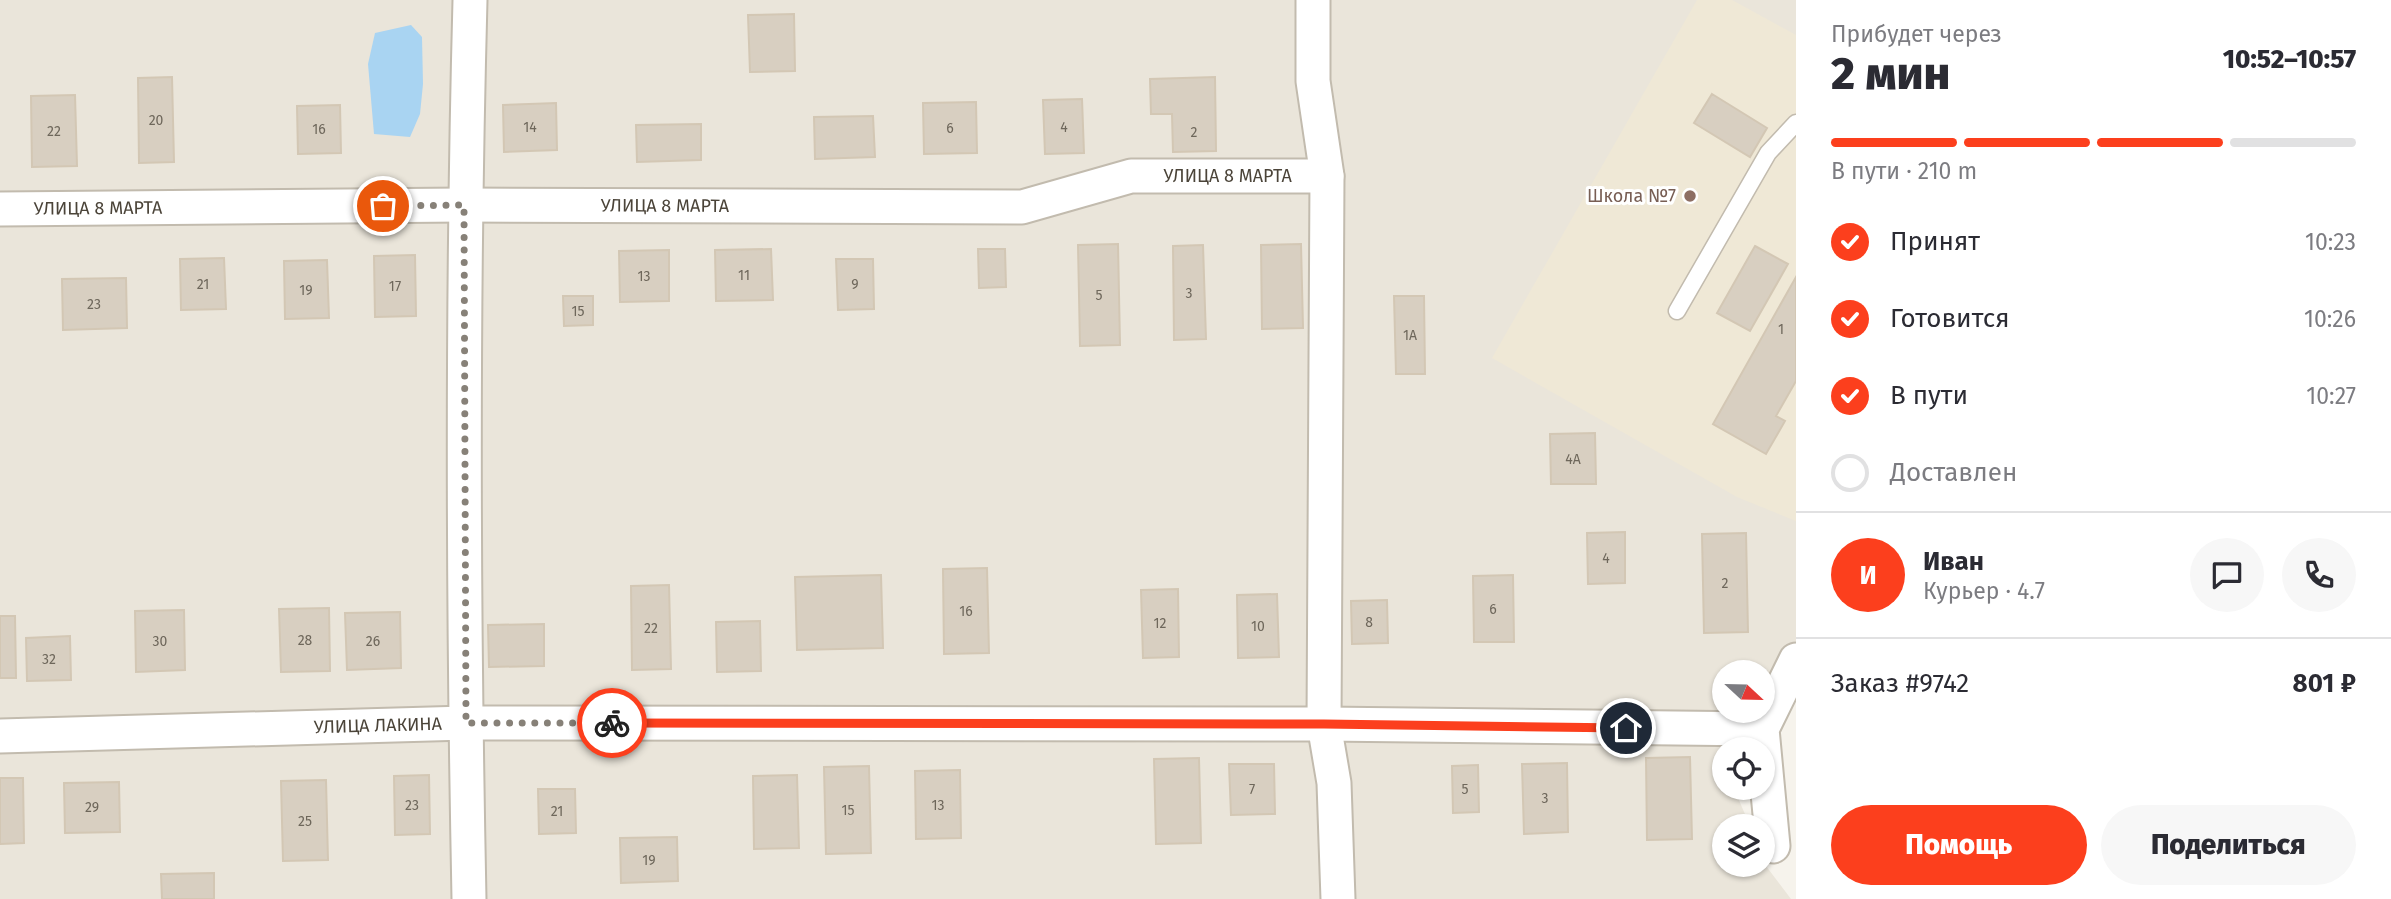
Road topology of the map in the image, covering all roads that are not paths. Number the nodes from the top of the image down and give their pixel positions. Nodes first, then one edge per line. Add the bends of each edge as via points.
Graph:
1 (470, 0) edge
2 (1313, 0) edge
3 (1796, 123) edge
4 (1327, 176) junction
5 (464, 205) junction
6 (0, 209) edge
7 (1677, 311) dead end
8 (1796, 660) edge
9 (466, 723) junction
10 (1324, 724) junction
11 (1762, 729) junction
12 (0, 736) edge
13 (1770, 814) edge
14 (470, 899) edge
15 (1338, 899) edge

1 - 5 street
2 - 4 street via 1312,81
3 - 7 lane via 1768,153
4 - 5 street, УЛИЦА 8 МАРТА via 1131,176 1022,207
4 - 10 street
5 - 6 street, УЛИЦА 8 МАРТА
5 - 9 street
8 - 11 street
9 - 10 street, УЛИЦА ЛАКИНА
9 - 12 street, УЛИЦА ЛАКИНА
9 - 14 street
10 - 11 street, УЛИЦА ЛАКИНА
10 - 15 street via 1334,783
11 - 13 street

